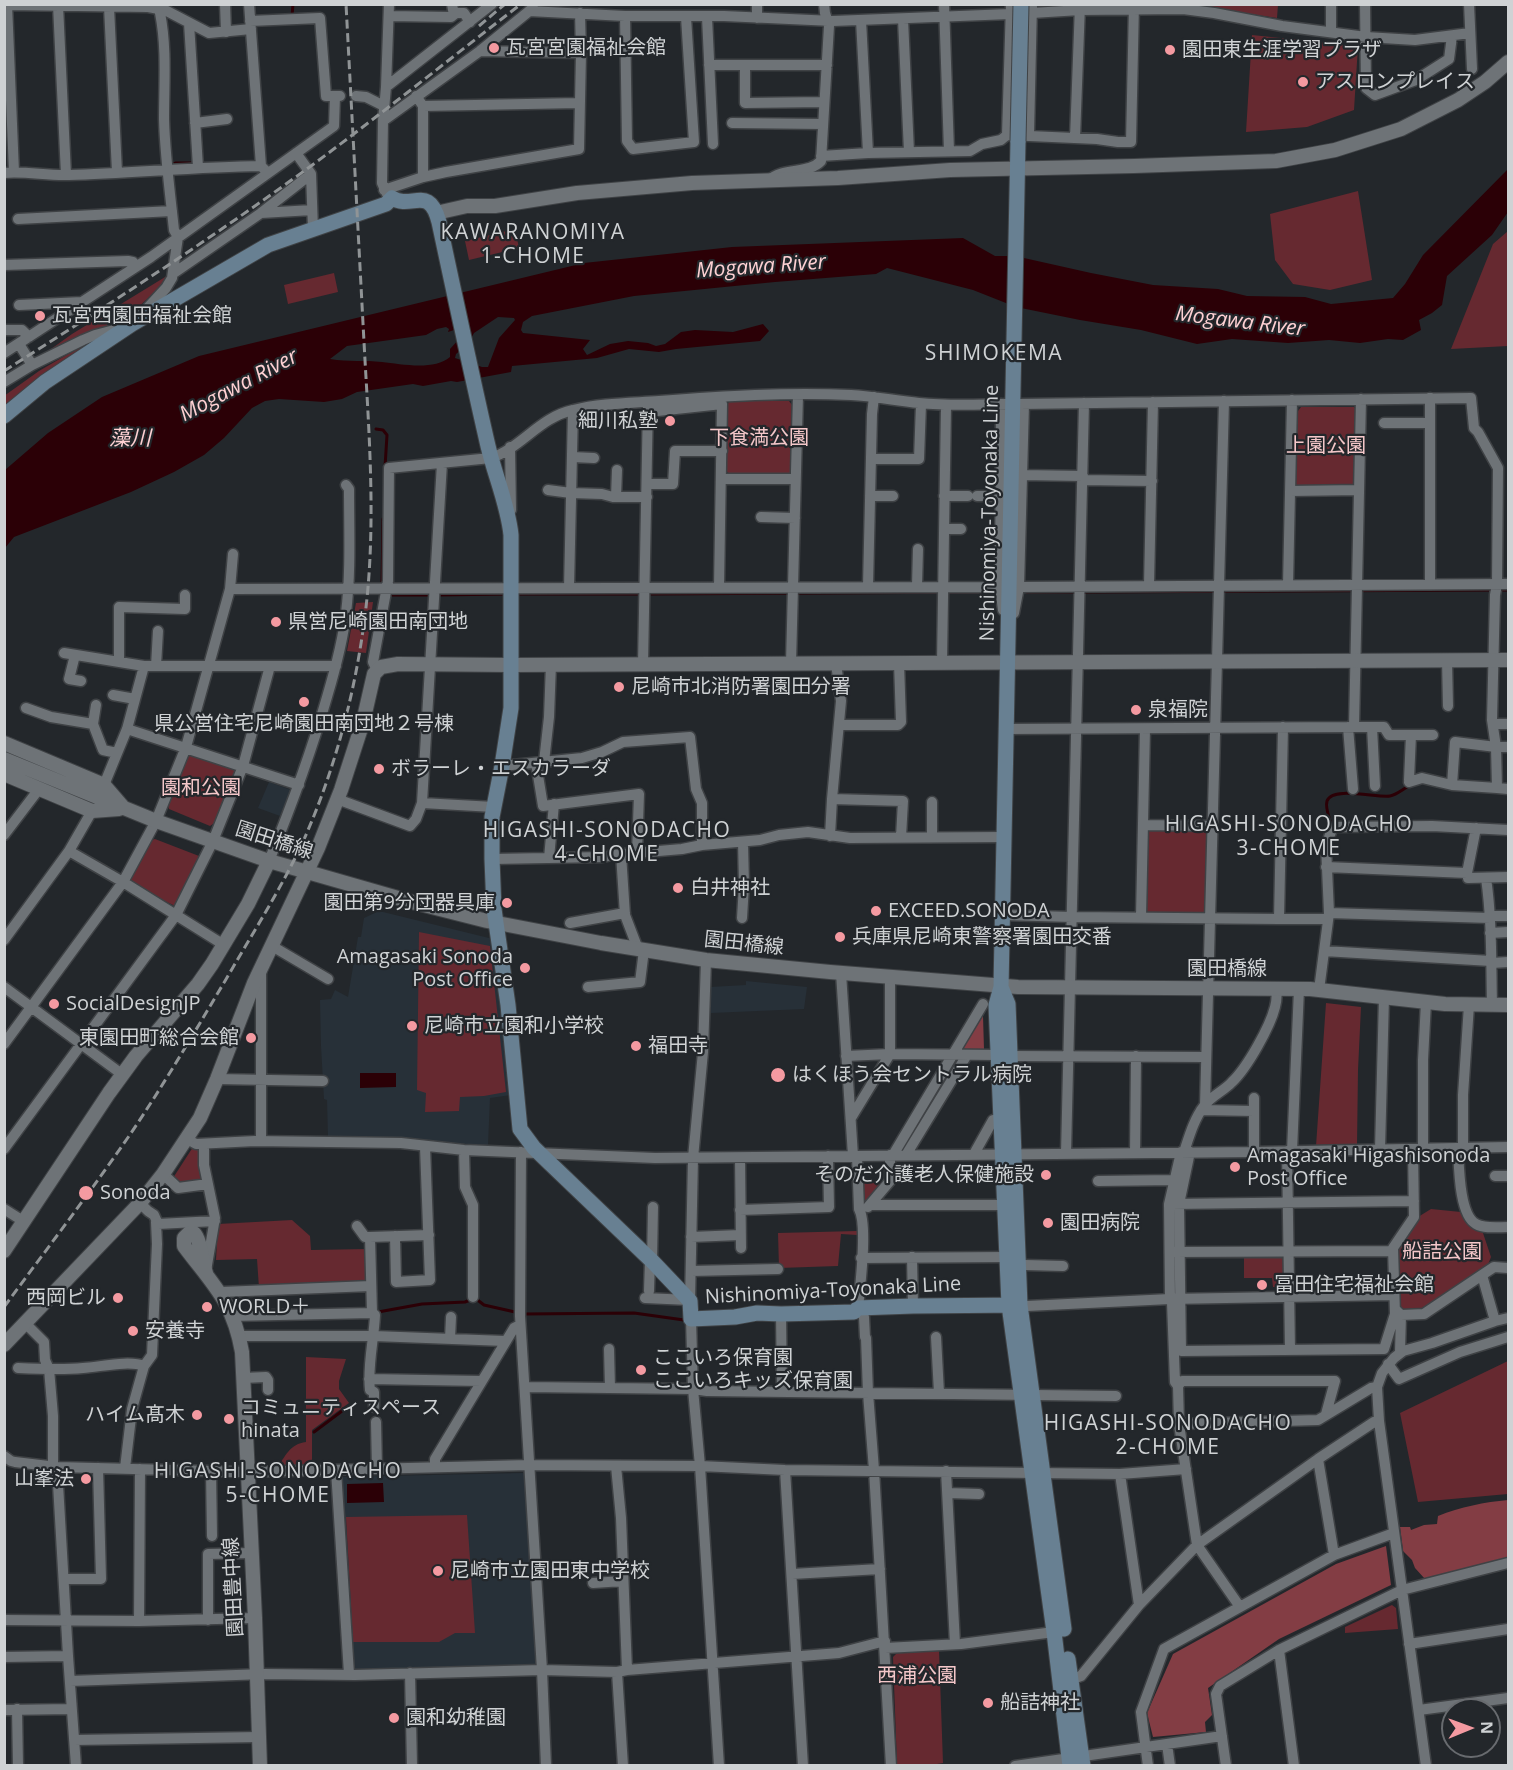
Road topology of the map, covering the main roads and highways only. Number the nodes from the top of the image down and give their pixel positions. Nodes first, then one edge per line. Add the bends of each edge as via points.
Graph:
1 (1021, 8) edge
2 (4, 416) edge
3 (1004, 1055) junction
4 (1007, 1154) junction
5 (1014, 1305) junction
6 (1037, 1473) junction
7 (1076, 1761) edge

1 - 3 main road, Nishinomiya-Toyonaka Line, bridge via 1013,375 1016,473 1008,643 1001,987 1008,1004
2 - 5 main road, Nishinomiya-Toyonaka Line via 45,382 129,326 268,245 386,204 388,194 400,202 421,200 431,205 438,218 511,535 510,721 492,817 492,859 520,1129 538,1152 690,1301 691,1319 757,1313 854,1312 858,1308
3 - 4 main road, Nishinomiya-Toyonaka Line
3 - 4 main road, Nishinomiya-Toyonaka Line via 1001,1118
4 - 5 main road, Nishinomiya-Toyonaka Line
4 - 5 main road, Nishinomiya-Toyonaka Line via 1004,1205
5 - 6 main road, Nishinomiya-Toyonaka Line
6 - 7 main road, Nishinomiya-Toyonaka Line via 1054,1632
6 - 7 main road, Nishinomiya-Toyonaka Line via 1071,1680

